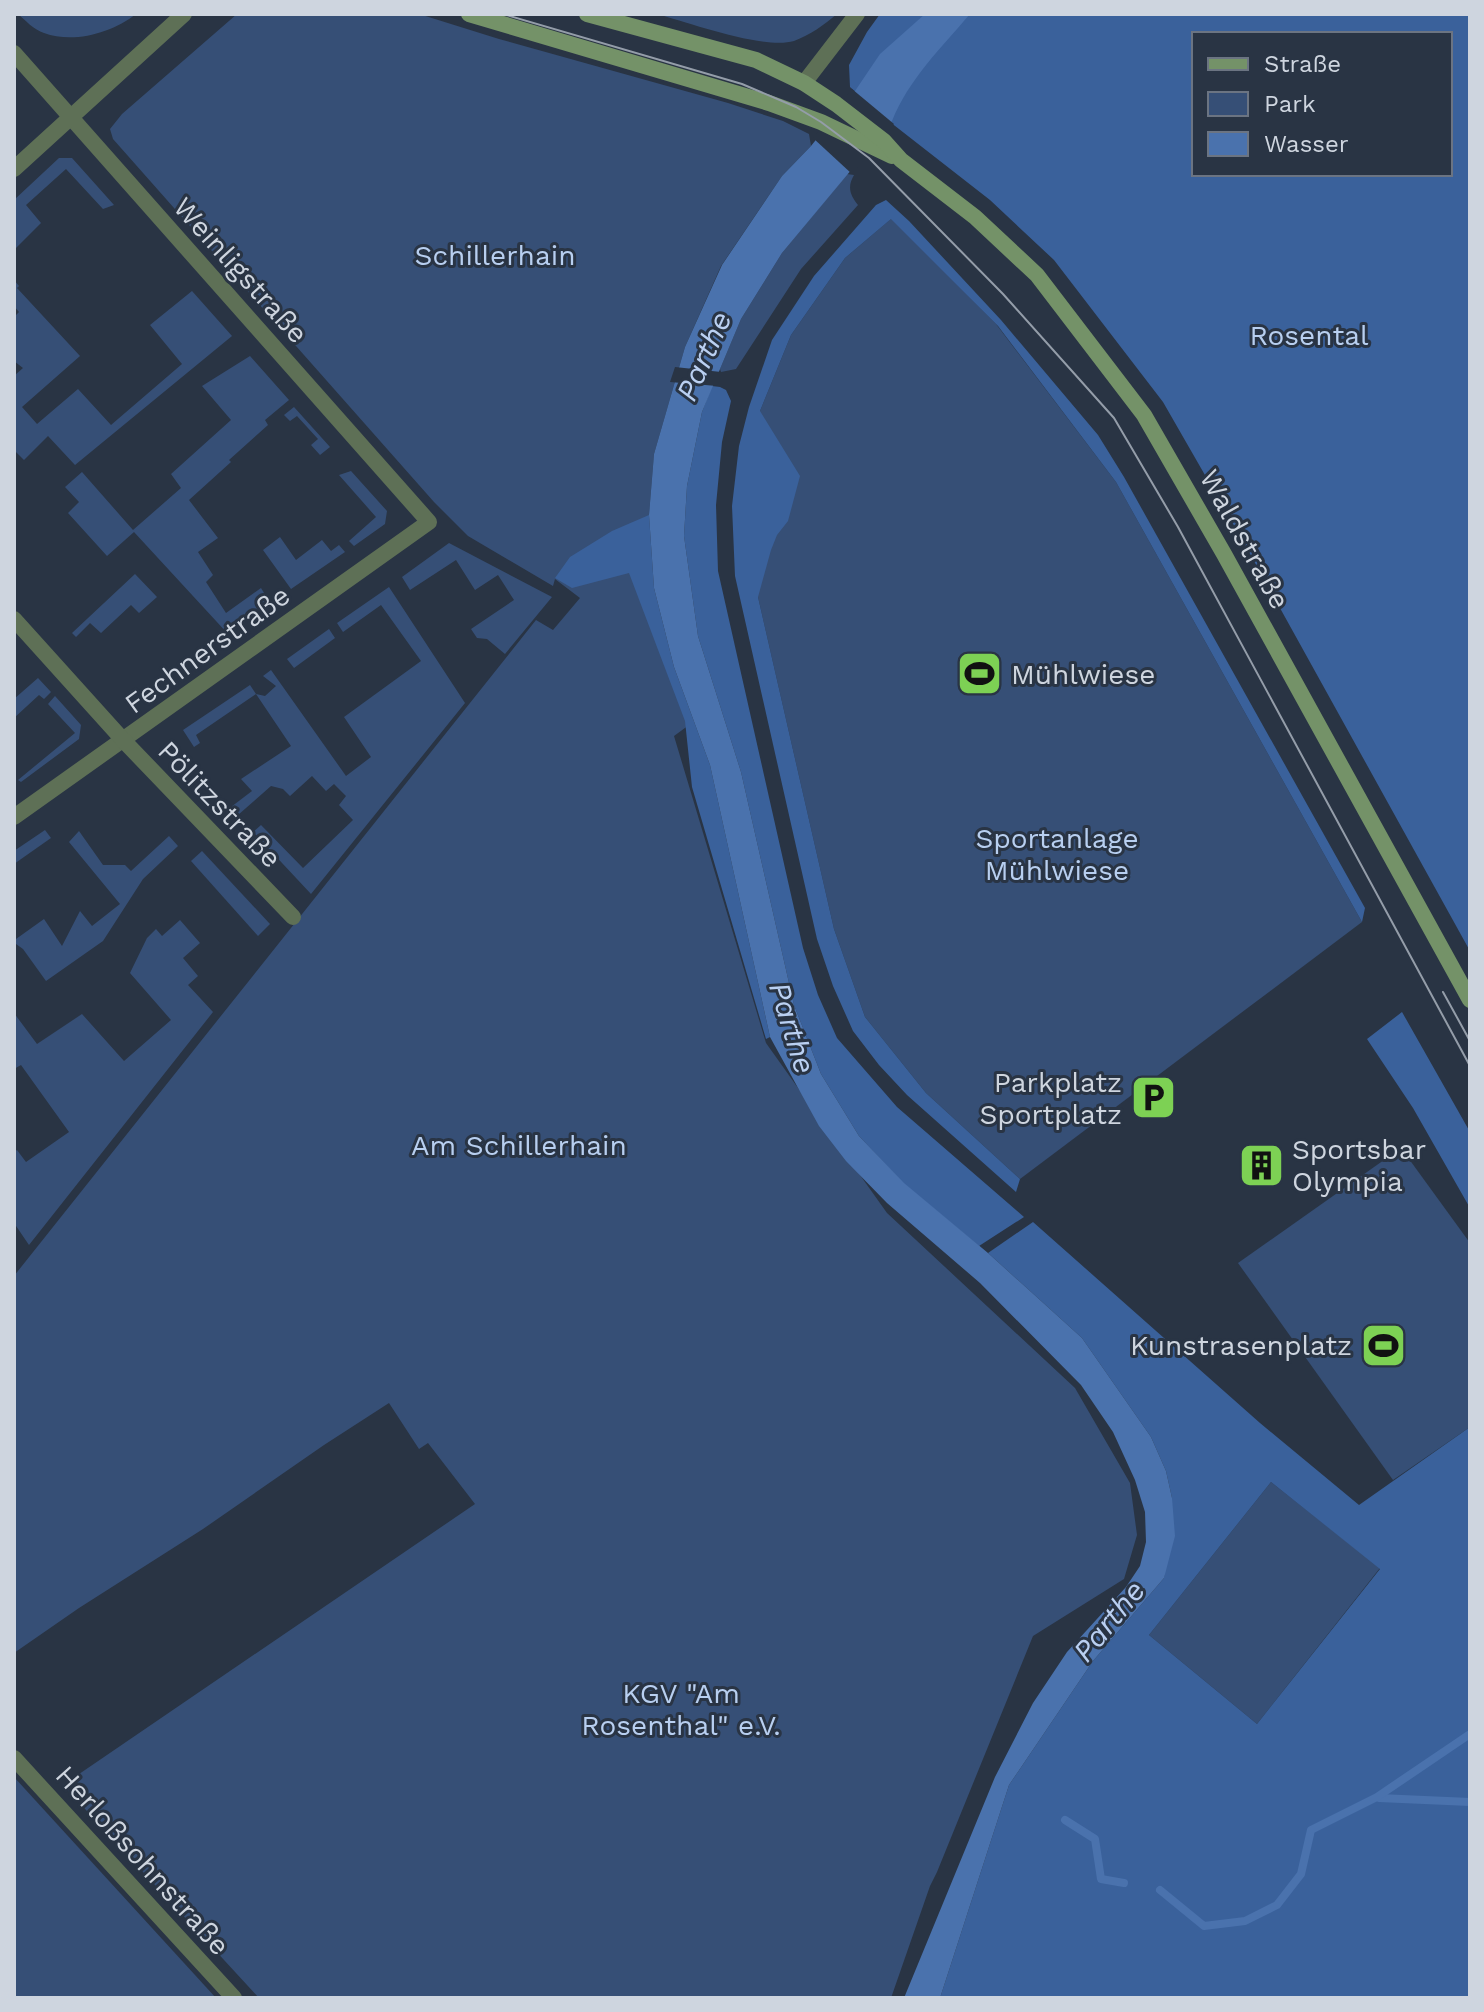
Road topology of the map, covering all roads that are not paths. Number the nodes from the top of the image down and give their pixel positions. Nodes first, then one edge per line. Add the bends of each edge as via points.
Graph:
1 (184, 14) edge
2 (469, 14) edge
3 (587, 14) edge
4 (857, 14) edge
5 (14, 53) edge
6 (804, 83) junction
7 (71, 117) junction
8 (881, 145) junction
9 (14, 169) edge
10 (429, 522) joint
11 (14, 619) edge
12 (124, 741) junction
13 (14, 817) edge
14 (293, 917) dead end
15 (1470, 1000) edge
16 (14, 1758) edge
17 (234, 1998) edge

1 - 7 street
2 - 8 main road, Waldstraße via 769,103
3 - 6 main road, Waldstraße via 756,60
4 - 6 street
5 - 7 street, Weinligstraße
6 - 8 main road, Waldstraße
7 - 9 street
7 - 10 street, Weinligstraße
8 - 15 main road, Waldstraße via 975,217 1037,275 1144,415
10 - 12 street, Fechnerstraße
11 - 12 street, Pölitzstraße
12 - 13 street, Fechnerstraße
12 - 14 street, Pölitzstraße
16 - 17 street, Herloßsohnstraße

